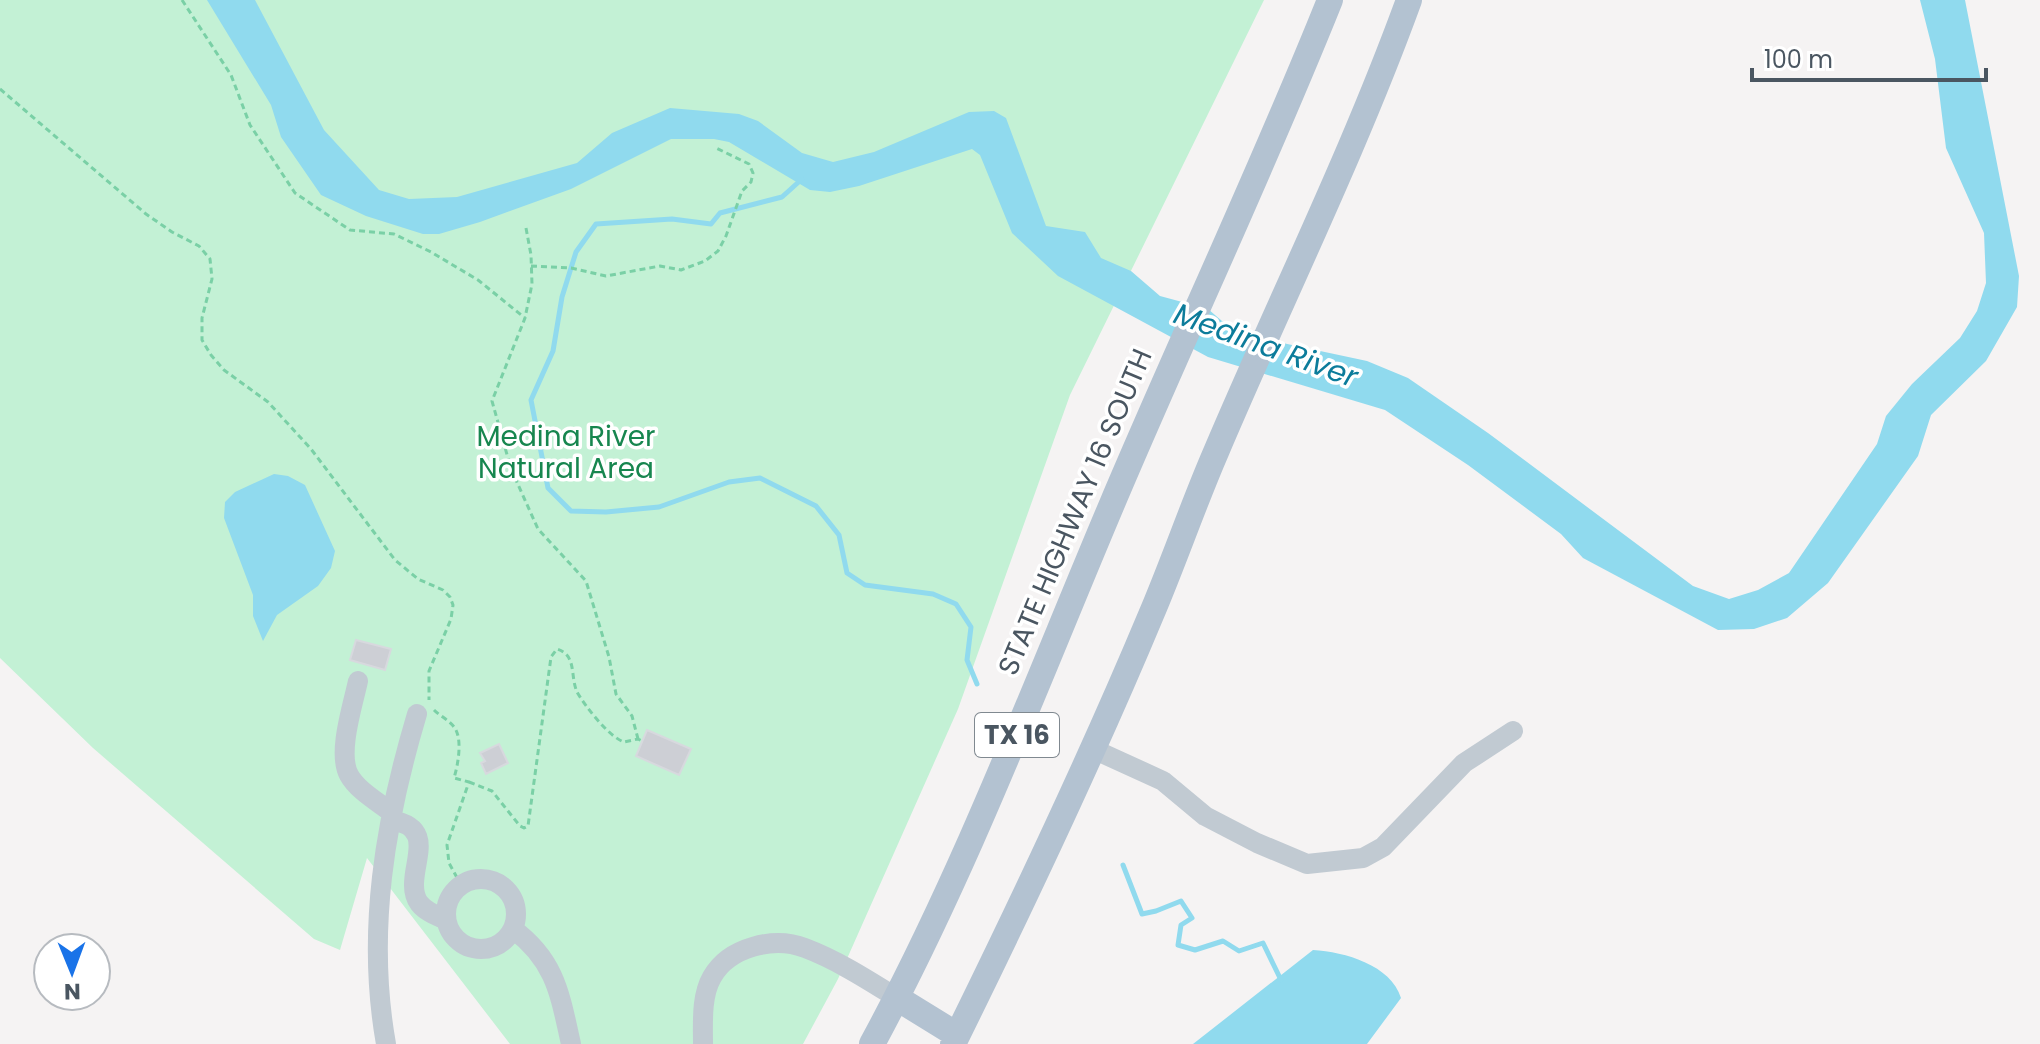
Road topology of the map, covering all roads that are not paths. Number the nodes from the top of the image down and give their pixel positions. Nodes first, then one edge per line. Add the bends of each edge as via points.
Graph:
1 (1409, 0) edge
2 (1325, 11) edge
3 (358, 681) dead end
4 (417, 714) dead end
5 (1513, 731) dead end
6 (1093, 749) junction
7 (391, 816) junction
8 (446, 920) junction
9 (513, 929) junction
10 (897, 998) junction
11 (955, 1040) edge
12 (386, 1044) edge
13 (571, 1044) edge
14 (703, 1044) edge
15 (872, 1044) edge

1 - 6 main road, TX 16
2 - 10 main road, STATE HIGHWAY 16 SOUTH / TX 16 via 993,792
3 - 7 lane via 343,755 348,774
4 - 7 lane
5 - 6 lane via 1464,763 1383,847 1363,858 1307,864 1205,816 1163,781
6 - 11 main road, TX 16
7 - 8 lane via 413,828 418,838 415,893 420,904
7 - 12 lane via 377,937
8 - 9 lane via 451,932 470,948 495,947
8 - 9 lane via 451,894 473,879 486,879 499,883 515,903
9 - 13 lane via 546,960 558,985
10 - 11 main road
10 - 14 lane via 802,947 774,943 749,948 729,959 712,978 704,1006
10 - 15 main road, STATE HIGHWAY 16 SOUTH / TX 16

